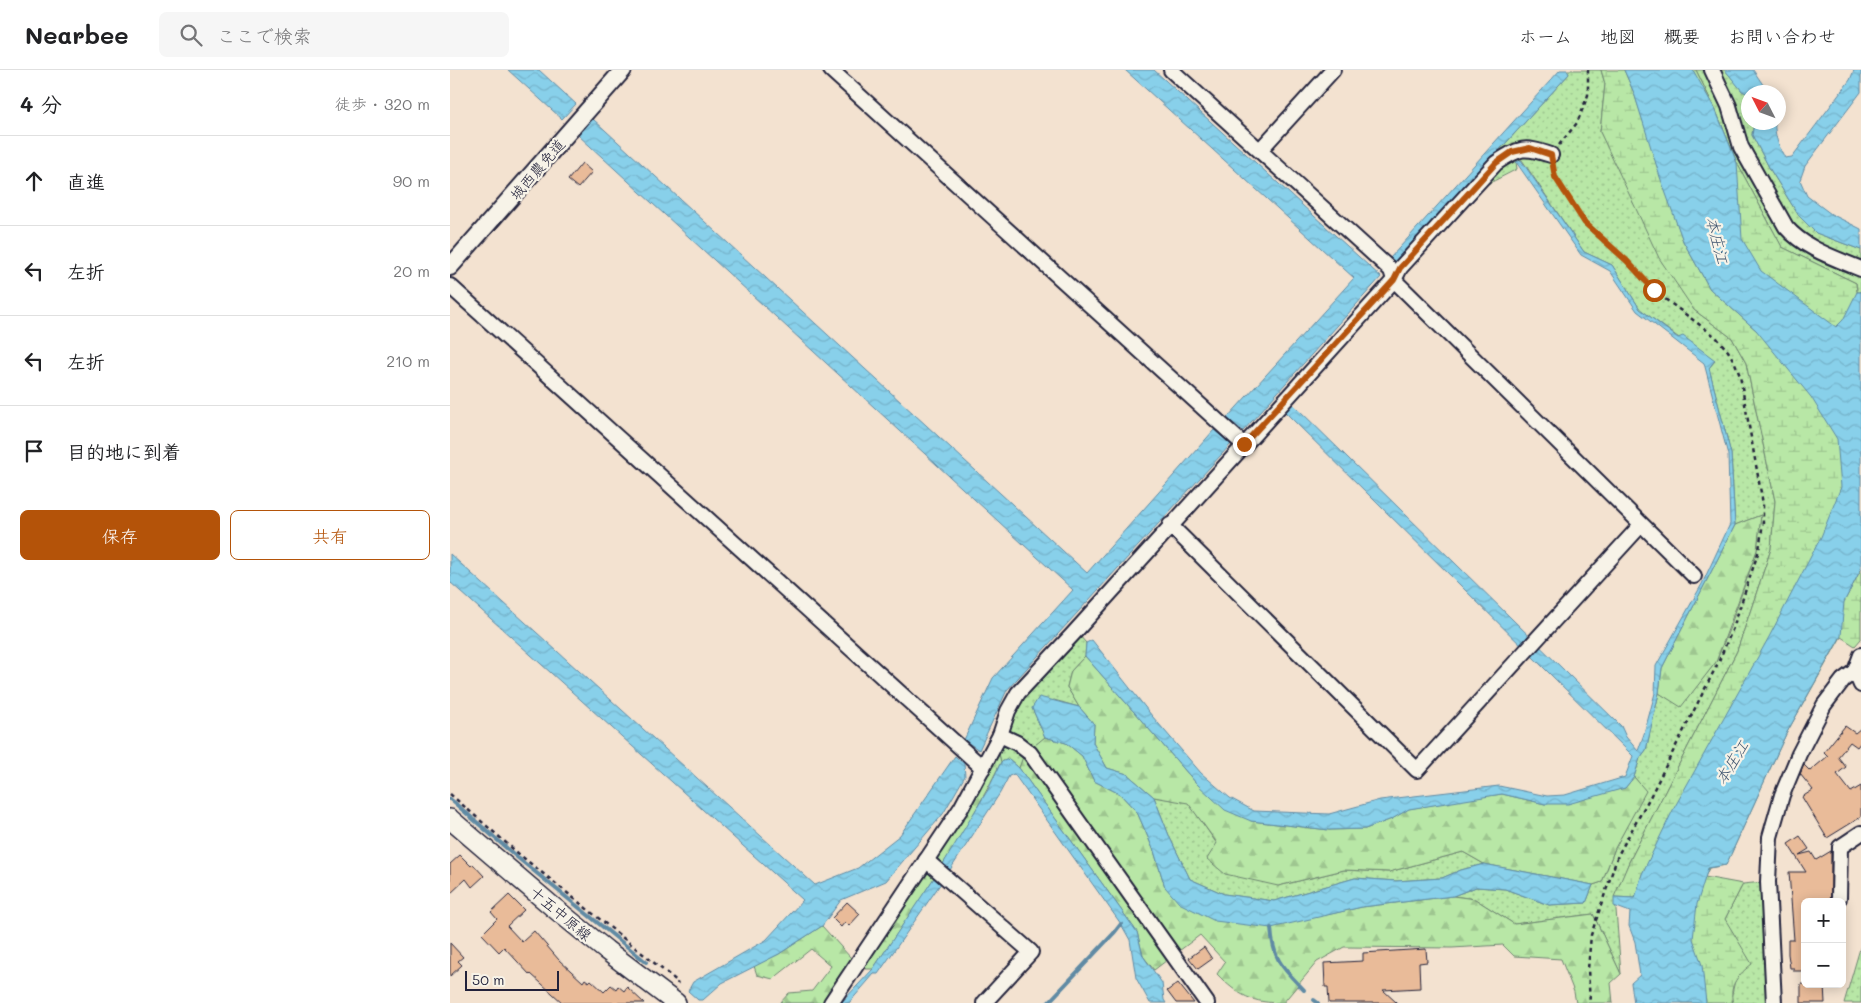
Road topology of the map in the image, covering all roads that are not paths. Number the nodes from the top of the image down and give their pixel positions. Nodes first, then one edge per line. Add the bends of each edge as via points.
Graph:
1 (623, 70) edge
2 (831, 70) edge
3 (1171, 70) edge
4 (1332, 70) edge
5 (1712, 70) edge
6 (1260, 150) junction
7 (1551, 155) road end
8 (450, 267) edge
9 (1861, 269) edge
10 (1394, 280) junction
11 (450, 286) edge
12 (1244, 444) junction
13 (1170, 525) junction
14 (1641, 525) junction
15 (1694, 576) dead end
16 (1861, 655) edge
17 (1856, 670) junction
18 (1861, 685) edge
19 (1000, 735) junction
20 (983, 768) junction
21 (450, 820) edge
22 (1861, 833) edge
23 (926, 860) junction
24 (1839, 898) dead end
25 (673, 1001) edge
26 (831, 1003) edge
27 (984, 1003) edge
28 (1207, 1003) edge
29 (1774, 1003) edge

1 - 8 street, 城西農免道
2 - 12 street
3 - 6 street
4 - 6 street
5 - 9 street via 1729,106 1741,148 1786,227 1804,244
6 - 10 street via 1391,270
7 - 10 street via 1530,148 1512,152 1496,163 1400,268
10 - 12 street
10 - 14 street
11 - 20 street
12 - 13 street
13 - 14 street via 1417,770
13 - 19 street via 1018,693
14 - 15 street
16 - 17 street
17 - 18 street
17 - 29 street via 1843,680 1824,705 1782,795 1770,837 1768,882
19 - 20 street
19 - 28 street via 1030,753
20 - 23 street
21 - 25 main road, 十五中原線 via 575,926
22 - 24 street via 1840,847
23 - 26 street
23 - 27 street via 1031,952

